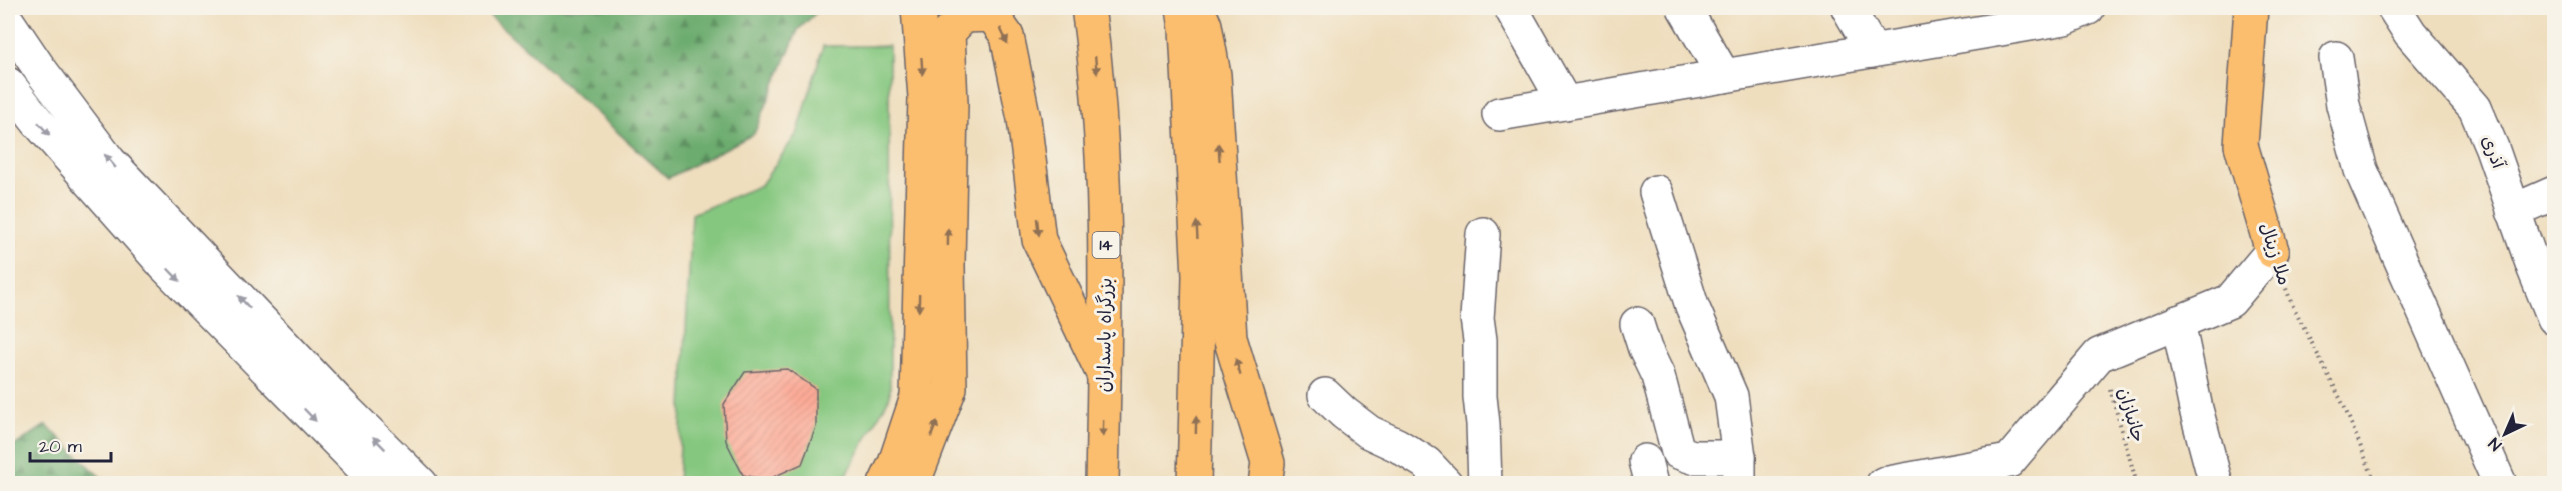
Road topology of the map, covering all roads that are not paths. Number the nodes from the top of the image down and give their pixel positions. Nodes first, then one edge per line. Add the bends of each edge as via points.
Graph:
1 (918, 8) edge
2 (1088, 8) edge
3 (1511, 8) edge
4 (1684, 8) edge
5 (1848, 8) edge
6 (2088, 8) edge
7 (2251, 8) edge
8 (2394, 8) edge
9 (1195, 13) edge
10 (2032, 15) edge
11 (946, 20) edge
12 (8, 22) edge
13 (1873, 51) junction
14 (2336, 58) dead end
15 (1724, 76) junction
16 (8, 84) edge
17 (1565, 103) junction
18 (1499, 114) dead end
19 (1656, 192) dead end
20 (2554, 193) edge
21 (2513, 211) junction
22 (1483, 234) dead end
23 (2272, 251) joint
24 (2554, 318) edge
25 (2178, 322) junction
26 (1637, 324) dead end
27 (1104, 376) junction
28 (1325, 395) dead end
29 (1484, 470) edge
30 (1739, 470) edge
31 (2011, 472) edge
32 (1957, 476) edge
33 (379, 483) edge
34 (421, 483) edge
35 (885, 483) edge
36 (913, 483) edge
37 (1102, 483) edge
38 (1194, 483) edge
39 (1265, 483) edge
40 (1446, 483) edge
41 (1883, 483) edge
42 (2216, 483) edge
43 (2500, 483) edge

1 -> 35 main road via 925,97 917,397
2 -> 27 main road, بزرگراه پاسداران / 14 via 1096,67 1107,263
3 - 17 street
4 - 15 street
5 - 13 street
6 - 10 street via 2065,18
7 - 23 main road, ملا زینال via 2241,145
8 - 21 street, آذری via 2410,33 2475,108
38 -> 9 main road via 1199,276 1186,29
39 -> 9 main road via 1268,463 1230,338 1214,75
10 - 13 street
11 -> 27 main road via 992,15 1006,36 1024,119 1039,240
36 -> 11 main road via 950,388 951,103
34 -> 12 street via 342,406 109,161
13 - 15 street
14 - 43 street via 2343,105 2361,170
15 - 17 street
16 -> 33 street via 166,267
17 - 18 street
19 - 30 street via 1692,306 1731,396
20 - 21 street
21 - 24 street, آذری
22 - 29 street via 1477,318
23 - 25 street via 2230,301
25 - 31 street via 2099,355
25 - 42 street
26 - 30 street via 1658,376 1678,452
27 -> 37 main road, بزرگراه پاسداران / 14
28 - 40 street via 1369,432 1426,463
31 - 32 street
32 - 41 street

